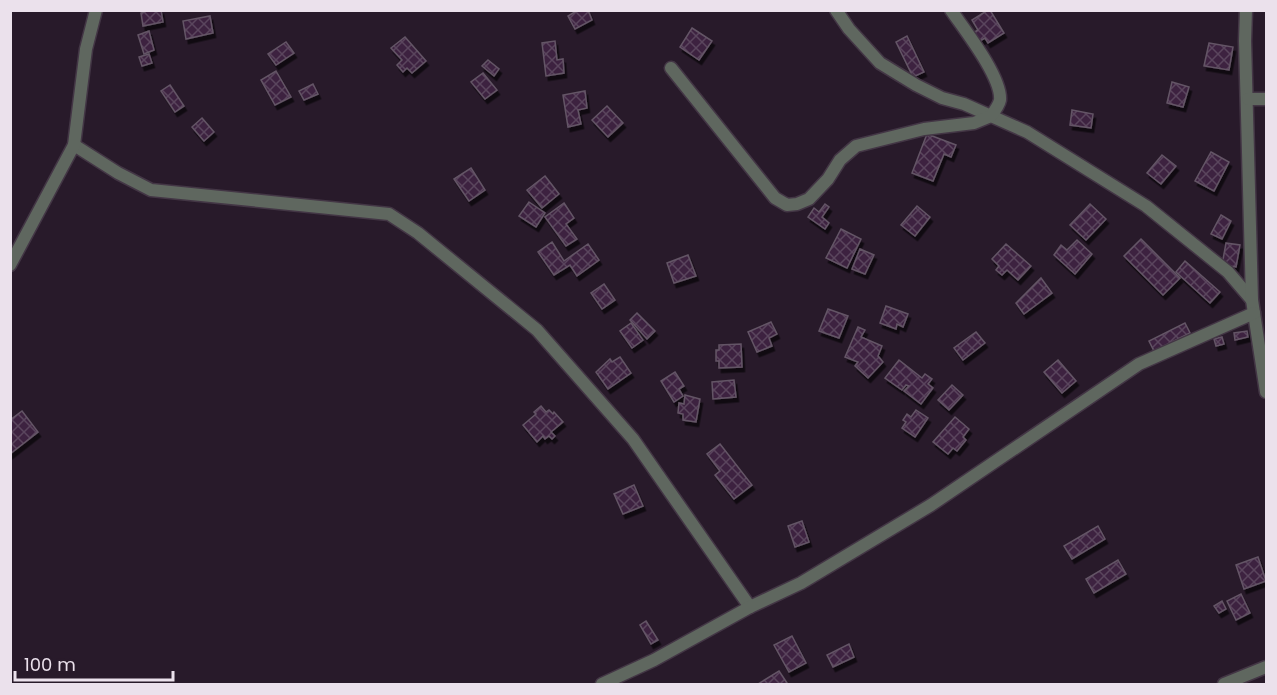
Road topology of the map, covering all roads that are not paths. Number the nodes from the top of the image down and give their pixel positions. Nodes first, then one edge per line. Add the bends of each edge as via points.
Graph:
1 (96, 10) edge
2 (836, 10) edge
3 (951, 10) edge
4 (1246, 10) edge
5 (671, 68) dead end
6 (1248, 99) junction
7 (1266, 99) edge
8 (992, 117) junction
9 (74, 145) junction
10 (10, 265) edge
11 (1253, 306) junction
12 (1266, 392) edge
13 (750, 607) junction
14 (1266, 667) edge
15 (602, 684) edge
16 (1224, 684) edge

1 - 9 street via 86,49
2 - 8 street via 880,63 925,89
3 - 8 street via 998,86 1000,101
4 - 6 street
5 - 8 street via 775,198 787,205 809,198 856,146
6 - 7 street
6 - 11 street
8 - 11 street via 1027,132 1146,206 1228,272
9 - 10 street
9 - 13 street via 151,190 389,214 418,233 537,330 633,439
11 - 12 street
11 - 13 street via 1139,364 931,505 801,583
13 - 15 street
14 - 16 street

